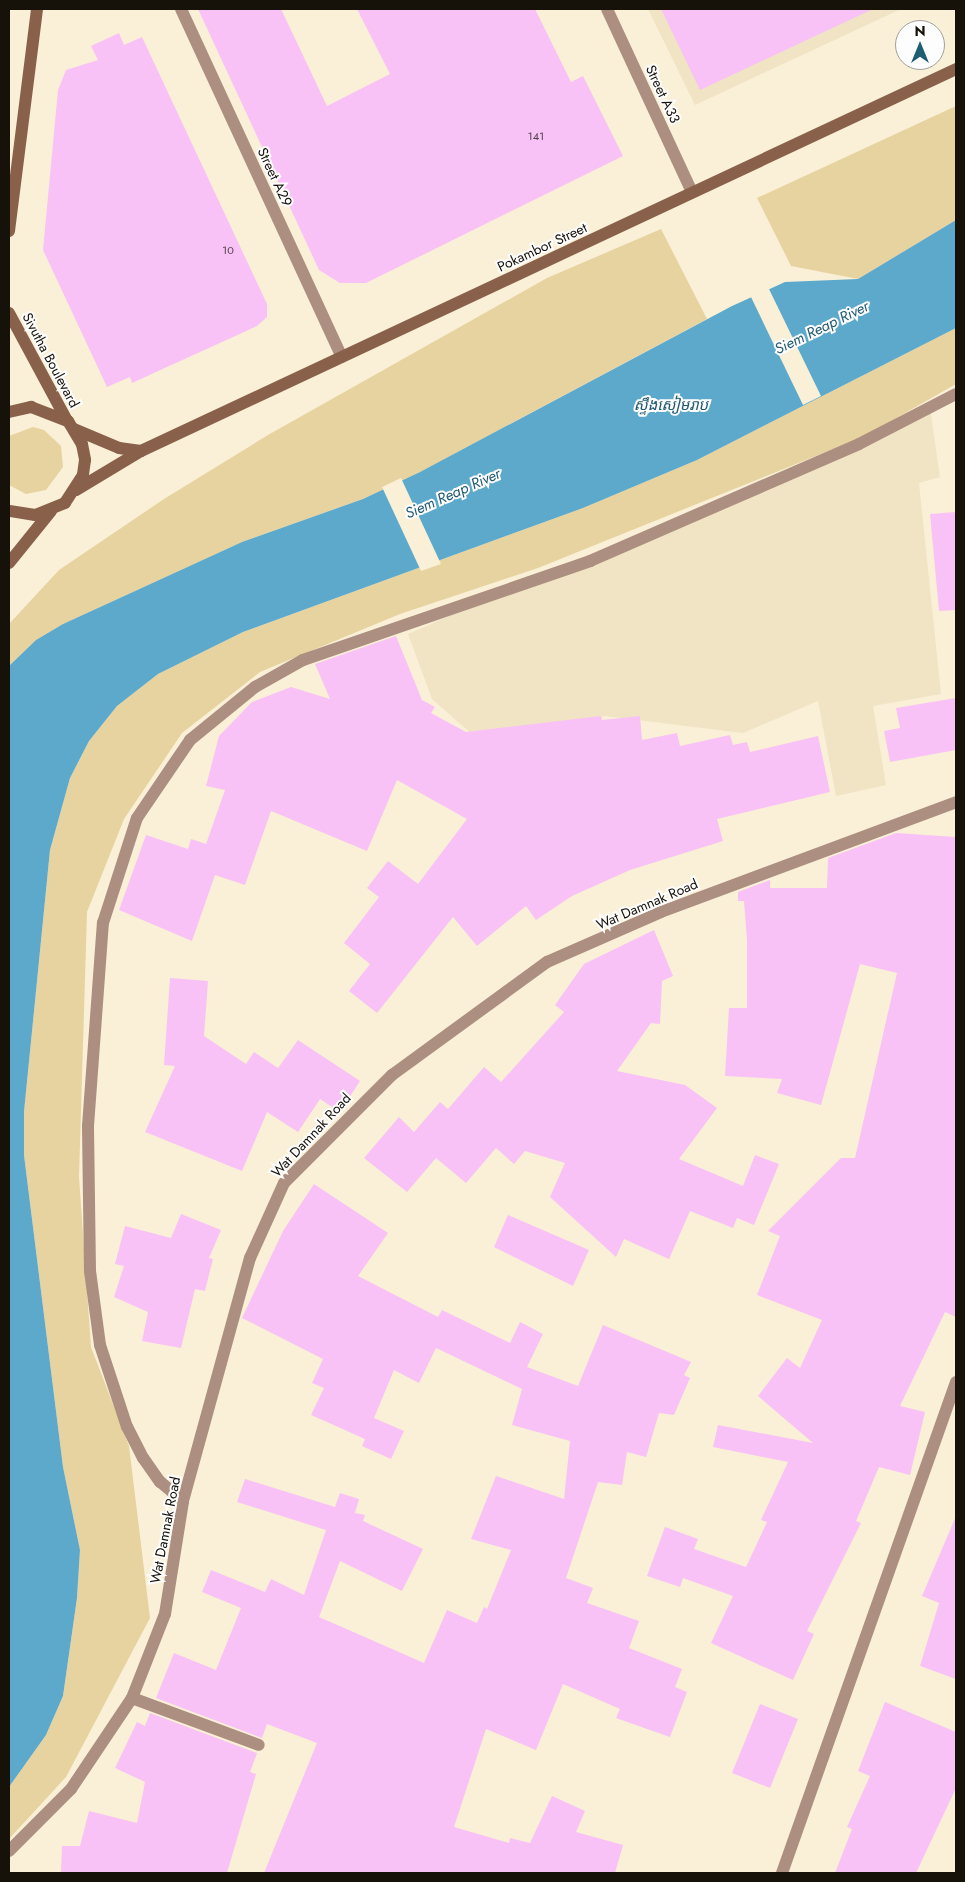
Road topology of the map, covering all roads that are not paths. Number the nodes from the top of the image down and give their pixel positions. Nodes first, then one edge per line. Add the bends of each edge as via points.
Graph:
1 (37, 9) edge
2 (181, 9) edge
3 (607, 9) edge
4 (956, 69) edge
5 (692, 192) junction
6 (9, 226) edge
7 (9, 313) edge
8 (342, 357) junction
9 (956, 394) edge
10 (9, 412) edge
11 (71, 425) junction
12 (141, 451) junction
13 (76, 490) junction
14 (9, 510) edge
15 (51, 511) junction
16 (9, 563) edge
17 (956, 802) edge
18 (956, 1382) edge
19 (183, 1501) junction
20 (132, 1698) junction
21 (260, 1745) dead end
22 (9, 1851) edge
23 (782, 1873) edge

1 - 6 main road
2 - 8 street, Street A29
3 - 5 street, Street A33
4 - 5 main road, Pokambor Street
5 - 8 main road, Pokambor Street
7 - 11 main road, Sivutha Boulevard
8 - 12 main road, Pokambor Street
9 - 19 street via 859,444 590,562 303,660 255,687 190,740 137,818 102,923 88,1126 90,1271 100,1344 127,1427 143,1458 160,1482
10 - 11 main road via 31,407
11 - 12 main road via 120,448
11 - 13 main road, Sivutha Boulevard via 85,460
12 - 13 main road, Pokambor Street
13 - 15 main road, Pokambor Street
14 - 15 main road via 35,515
15 - 16 main road, Pokambor Street
17 - 19 street, Wat Damnak Road via 661,912 547,962 392,1075 341,1121 284,1183 250,1258
18 - 23 street
19 - 20 street, Wat Damnak Road via 165,1614
20 - 21 street
20 - 22 street, Wat Damnak Road via 71,1789

